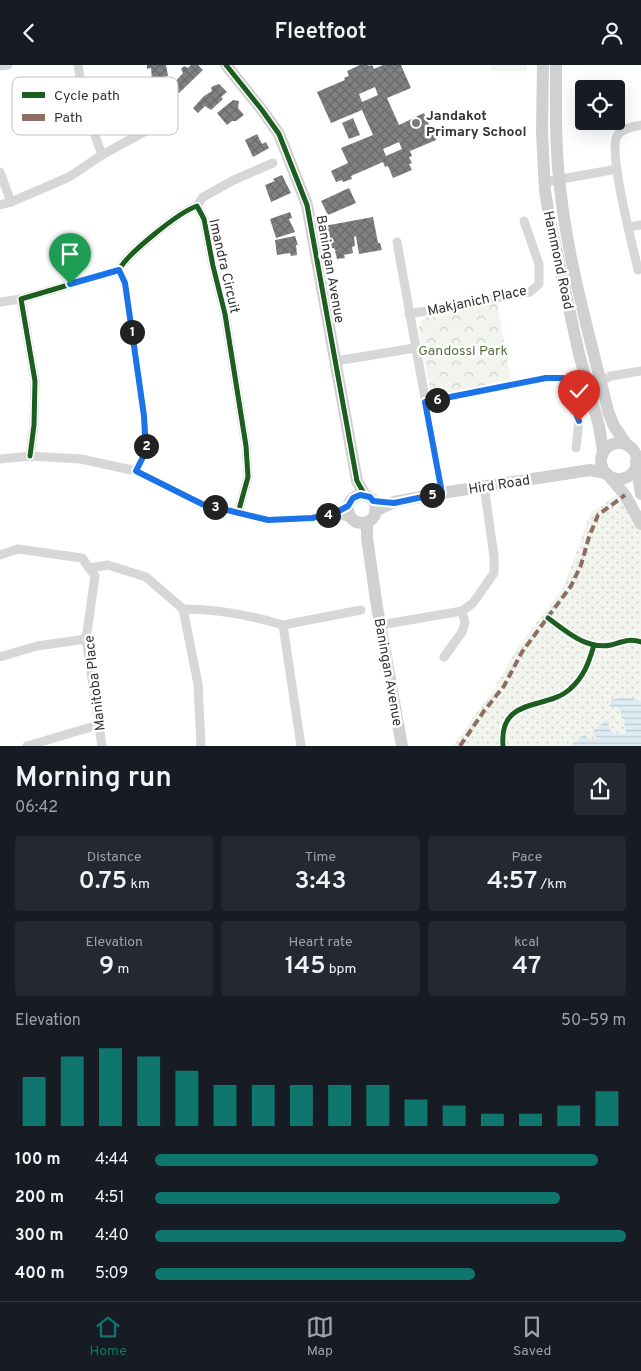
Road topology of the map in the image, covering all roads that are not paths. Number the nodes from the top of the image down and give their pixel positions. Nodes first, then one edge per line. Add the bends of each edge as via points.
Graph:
1 (8, 65) edge
2 (226, 65) edge
3 (543, 65) edge
4 (556, 65) edge
5 (0, 66) edge
6 (641, 125) edge
7 (95, 135) edge
8 (138, 135) edge
9 (102, 155) junction
10 (274, 163) dead end
11 (617, 169) junction
12 (0, 172) edge
13 (559, 180) junction
14 (545, 182) junction
15 (11, 202) junction
16 (0, 205) edge
17 (197, 206) junction
18 (524, 221) dead end
19 (641, 225) edge
20 (629, 227) junction
21 (397, 242) dead end
22 (119, 270) junction
23 (638, 270) dead end
24 (21, 299) junction
25 (0, 302) edge
26 (409, 315) junction
27 (415, 348) junction
28 (336, 361) junction
29 (641, 371) edge
30 (601, 381) junction
31 (425, 402) junction
32 (626, 445) junction
33 (576, 448) dead end
34 (603, 453) junction
35 (30, 456) junction
36 (0, 459) edge
37 (636, 462) junction
38 (136, 471) junction
39 (574, 472) junction
40 (607, 474) junction
41 (484, 486) junction
42 (442, 493) junction
43 (641, 493) edge
44 (361, 509) junction
45 (238, 513) junction
46 (641, 524) edge
47 (0, 555) edge
48 (89, 569) junction
49 (183, 609) junction
50 (361, 610) dead end
51 (462, 611) junction
52 (283, 625) junction
53 (380, 625) junction
54 (86, 639) junction
55 (0, 657) edge
56 (444, 657) dead end
57 (98, 725) junction
58 (27, 746) edge
59 (102, 746) edge
60 (201, 746) edge
61 (301, 746) edge
62 (402, 746) edge

1 - 5 street
2 - 28 main road, Baningan Avenue via 279,134 307,205
3 - 14 main road, Hammond Road
4 - 13 main road, Hammond Road
6 - 11 street via 618,133 614,143
7 - 9 street
8 - 9 street
9 - 15 street via 69,177
10 - 17 street via 203,197
11 - 13 street
11 - 20 street
12 - 15 street
13 - 14 street
13 - 30 main road, Hammond Road via 580,294
14 - 34 main road, Hammond Road via 562,280
15 - 16 street
17 - 22 street, Imandra Circuit via 187,209 154,235
17 - 45 street, Imandra Circuit via 204,219 225,314 246,446 248,477
18 - 26 street, Makjanich Place via 539,264 538,284 530,292
19 - 20 street
20 - 23 street
21 - 26 street
22 - 24 street
22 - 38 street via 125,283 144,416 146,451
24 - 25 street
24 - 35 street via 35,381
26 - 27 street
27 - 28 street
27 - 31 street
28 - 44 main road, Baningan Avenue
29 - 30 street
30 - 32 main road, Hammond Road via 608,411
31 - 33 street via 546,378 563,378 579,421
31 - 42 street
32 - 34 main road via 611,445
32 - 37 main road via 634,452
34 - 39 main road, Hird Road via 588,466
34 - 40 main road via 601,465
35 - 36 street
35 - 38 street via 81,459
37 - 40 main road via 626,477
37 - 43 main road
38 - 45 street via 202,504
39 - 40 main road, Hird Road via 596,470
39 - 41 main road, Hird Road
40 - 46 main road via 619,486
41 - 42 main road, Hird Road
41 - 51 street via 494,573 473,603
42 - 44 main road, Hird Road
44 - 45 street via 312,518 268,520
44 - 53 main road, Baningan Avenue
47 - 48 street via 18,549 82,558
48 - 49 street via 108,565 146,577
48 - 54 street, Manitoba Place via 95,576
49 - 52 street via 254,616
49 - 60 street via 198,684
50 - 52 street
51 - 53 street
51 - 56 street via 465,623 462,632
52 - 61 street
53 - 62 main road, Baningan Avenue
54 - 55 street
54 - 57 street, Manitoba Place
57 - 58 street
57 - 59 street, Manitoba Place

